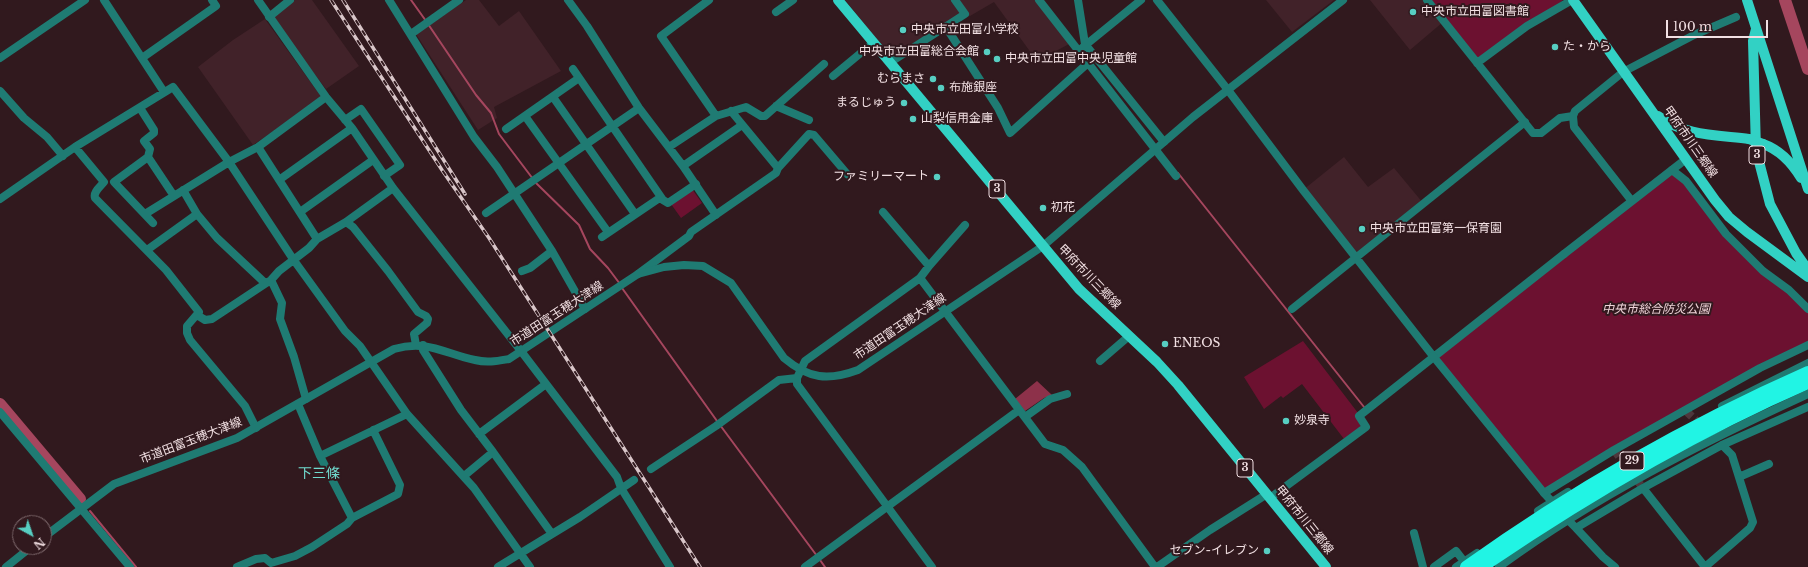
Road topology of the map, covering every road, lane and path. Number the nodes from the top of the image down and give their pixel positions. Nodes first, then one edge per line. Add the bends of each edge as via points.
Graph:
1 (85, 0) edge
2 (104, 0) edge
3 (212, 0) edge
4 (258, 0) edge
5 (290, 0) edge
6 (389, 0) edge
7 (459, 0) edge
8 (568, 0) edge
9 (709, 0) edge
10 (793, 0) edge
11 (838, 0) edge
12 (954, 0) edge
13 (1039, 0) edge
14 (1078, 0) edge
15 (1141, 0) edge
16 (1157, 0) edge
17 (1343, 0) edge
18 (1427, 0) edge
19 (1573, 0) edge
20 (1747, 0) edge
21 (776, 12) dead end
22 (1736, 16) dead end
23 (269, 17) junction
24 (946, 27) junction
25 (1756, 29) junction
26 (411, 34) junction
27 (874, 42) junction
28 (1082, 48) junction
29 (0, 58) edge
30 (142, 58) junction
31 (891, 62) junction
32 (1088, 63) junction
33 (1477, 63) junction
34 (824, 64) dead end
35 (573, 69) dead end
36 (1623, 72) junction
37 (833, 76) dead end
38 (579, 78) junction
39 (1228, 90) junction
40 (0, 91) edge
41 (164, 92) junction
42 (326, 97) junction
43 (553, 97) junction
44 (776, 106) junction
45 (140, 108) junction
46 (640, 108) junction
47 (731, 112) junction
48 (1653, 113) junction
49 (525, 116) junction
50 (716, 116) junction
51 (1573, 116) junction
52 (345, 120) junction
53 (809, 120) dead end
54 (1525, 122) junction
55 (742, 125) junction
56 (613, 126) junction
57 (352, 128) junction
58 (506, 129) dead end
59 (586, 145) junction
60 (1159, 146) junction
61 (75, 147) junction
62 (258, 147) junction
63 (669, 147) junction
64 (63, 156) junction
65 (148, 157) junction
66 (1686, 159) junction
67 (374, 160) junction
68 (229, 162) junction
69 (559, 164) junction
70 (683, 166) junction
71 (778, 168) junction
72 (1672, 170) junction
73 (848, 175) dead end
74 (384, 176) junction
75 (1176, 176) dead end
76 (279, 180) junction
77 (696, 184) junction
78 (393, 188) junction
79 (1808, 189) edge
80 (183, 190) junction
81 (515, 194) junction
82 (174, 196) junction
83 (661, 197) junction
84 (0, 199) edge
85 (1631, 200) junction
86 (300, 212) junction
87 (883, 212) dead end
88 (486, 213) dead end
89 (145, 214) junction
90 (198, 214) junction
91 (635, 214) junction
92 (716, 215) junction
93 (346, 222) junction
94 (153, 223) dead end
95 (965, 225) dead end
96 (317, 239) junction
97 (1043, 246) junction
98 (147, 250) junction
99 (552, 251) junction
100 (1356, 256) junction
101 (293, 259) junction
102 (929, 266) junction
103 (1808, 270) edge
104 (522, 271) dead end
105 (638, 274) junction
106 (1808, 277) edge
107 (920, 278) junction
108 (268, 282) junction
109 (585, 309) junction
110 (1292, 309) dead end
111 (1808, 309) edge
112 (945, 311) junction
113 (196, 315) junction
114 (1129, 336) junction
115 (420, 345) junction
116 (1808, 345) edge
117 (521, 351) junction
118 (1433, 356) junction
119 (371, 361) junction
120 (1100, 361) dead end
121 (1808, 363) edge
122 (800, 369) junction
123 (1808, 372) edge
124 (797, 378) junction
125 (1808, 383) edge
126 (546, 384) junction
127 (1067, 394) dead end
128 (1808, 394) edge
129 (306, 399) junction
130 (298, 404) junction
131 (1808, 407) edge
132 (1019, 410) junction
133 (0, 412) edge
134 (407, 414) junction
135 (1024, 417) junction
136 (256, 428) junction
137 (373, 430) junction
138 (479, 434) junction
139 (1722, 445) junction
140 (493, 452) junction
141 (320, 456) junction
142 (1769, 464) dead end
143 (651, 469) dead end
144 (464, 476) junction
145 (1739, 477) junction
146 (634, 480) dead end
147 (621, 488) junction
148 (1643, 488) junction
149 (1544, 492) junction
150 (1268, 496) junction
151 (1552, 502) junction
152 (887, 507) junction
153 (80, 508) junction
154 (352, 518) junction
155 (1568, 520) junction
156 (1576, 528) junction
157 (52, 531) edge
158 (1414, 533) dead end
159 (552, 534) junction
160 (521, 554) junction
161 (21, 555) edge
162 (1466, 565) edge
163 (6, 567) edge
164 (130, 567) edge
165 (237, 567) edge
166 (498, 567) edge
167 (530, 567) edge
168 (670, 567) edge
169 (805, 567) edge
170 (932, 567) edge
171 (1156, 567) edge
172 (1326, 567) edge
173 (1423, 567) edge
174 (1434, 567) edge
175 (1456, 567) edge
176 (1482, 567) edge
177 (1499, 567) edge
178 (1615, 567) edge

1 - 29 street
2 - 30 street
3 - 30 street via 216,6
4 - 23 street
5 - 23 street
6 - 26 street
7 - 26 street
8 - 46 street
9 - 50 street via 661,36
10 - 21 street
11 - 27 main road, 甲府市川三郷線 / 3
12 - 24 street via 965,14
13 - 28 street
14 - 28 street
15 - 28 street
16 - 39 street
17 - 39 street, 市道田富玉穂大津線
18 - 33 street
19 - 33 street via 1527,26
19 - 36 main road, 甲府市川三郷線
20 - 25 main road, 3
22 - 36 street
23 - 42 street
24 - 31 street
24 - 32 street via 998,108 1010,133
25 - 79 main road, 3
25 - 103 main road, 3 via 1753,42 1756,150 1770,204
26 - 81 street via 474,137
27 - 31 main road, 甲府市川三郷線 / 3
27 - 37 street
28 - 32 street
28 - 60 street
30 - 41 street
31 - 97 main road, 甲府市川三郷線 / 3
32 - 60 street
33 - 54 street
34 - 44 street
35 - 38 street
36 - 48 main road, 甲府市川三郷線
36 - 51 street via 1581,106
38 - 43 street
38 - 56 street
39 - 60 street, 市道田富玉穂大津線
39 - 100 street
40 - 64 street
41 - 45 street
41 - 68 street via 173,87
42 - 52 street
42 - 62 street
43 - 49 street
43 - 59 street
44 - 47 street via 765,116 746,107
44 - 53 street
45 - 61 street
45 - 65 street via 154,130 144,142 150,149
46 - 56 street
46 - 63 street
47 - 50 street
47 - 55 street
48 - 66 main road, 甲府市川三郷線
48 - 79 main road, bridge via 1671,125 1691,132 1749,139 1773,148 1797,171
49 - 58 street
49 - 69 street
50 - 63 street
51 - 54 street via 1560,118 1541,133 1533,133
51 - 85 street via 1574,127
52 - 57 street
52 - 74 street via 362,109 400,164
54 - 100 street
55 - 70 street
55 - 71 street
56 - 59 street
56 - 83 street
57 - 67 street
57 - 76 street
59 - 69 street
59 - 91 street
60 - 75 street
60 - 97 street, 市道田富玉穂大津線
61 - 64 street
61 - 98 street via 104,182 96,191 95,198
62 - 68 street
62 - 76 street
63 - 70 street
64 - 84 street
65 - 82 street
65 - 89 street via 114,182
66 - 72 street
66 - 106 main road, 甲府市川三郷線 via 1729,217 1757,241
67 - 74 street
67 - 86 street
68 - 80 street
68 - 101 street
69 - 81 street
69 - 91 street via 605,235
70 - 77 street
71 - 73 street via 809,134 814,136
71 - 92 street via 776,173
72 - 85 street
72 - 111 street via 1686,181 1726,234 1763,271 1789,290
74 - 78 street
76 - 86 street
77 - 83 street via 668,203
77 - 92 street
78 - 93 street
78 - 117 street
80 - 82 street
80 - 90 street
81 - 88 street
81 - 99 street
82 - 89 street
83 - 91 street
85 - 118 street
86 - 96 street
87 - 102 street
89 - 94 street
90 - 98 street
90 - 108 street via 217,238
92 - 105 street
93 - 96 street
93 - 115 street via 353,227 418,312 428,319 414,334
95 - 102 street
96 - 101 street
97 - 112 street, 市道田富玉穂大津線
97 - 114 main road, 甲府市川三郷線 / 3 via 1079,288
98 - 113 street via 199,312
99 - 104 street
99 - 109 street
100 - 110 street
100 - 118 street
101 - 108 street
101 - 119 street via 345,331
102 - 107 street
105 - 109 street, 市道田富玉穂大津線
105 - 122 street, 市道田富玉穂大津線 via 684,265 703,266 722,276 731,283 784,358
107 - 112 street
107 - 122 street via 805,361
108 - 113 street via 212,319 205,320
108 - 129 street via 282,303 280,319
109 - 117 street, 市道田富玉穂大津線
112 - 122 street, 市道田富玉穂大津線 via 858,370 831,378 806,373
112 - 132 street
113 - 136 street via 187,326 190,340 245,406
114 - 120 street
114 - 150 main road, 甲府市川三郷線 / 3 via 1173,380
115 - 117 street, 市道田富玉穂大津線 via 485,362 509,359
115 - 119 street, 市道田富玉穂大津線 via 406,345
115 - 138 street
116 - 149 street via 1760,368
117 - 126 street
118 - 149 street
118 - 150 street via 1359,416 1366,427
119 - 129 street, 市道田富玉穂大津線
119 - 134 street
121 - 151 street via 1687,424
122 - 124 street
123 - 162 highway, 29, bridge via 1718,415 1633,460
124 - 143 street via 779,380
124 - 152 street via 797,384
125 - 176 highway, 29, bridge via 1723,423 1639,468
126 - 138 street
126 - 147 street via 617,477
127 - 135 street via 1050,399
128 - 155 street via 1681,455
129 - 130 street, 市道田富玉穂大津線
130 - 136 street, 市道田富玉穂大津線
130 - 141 street
131 - 139 street
132 - 135 street
132 - 152 street
133 - 153 street
134 - 137 street
134 - 144 street
135 - 171 street via 1044,444 1063,450 1082,467
136 - 153 street, 市道田富玉穂大津線 via 221,445 127,478
137 - 141 street
137 - 154 street via 400,485 398,494
138 - 140 street
139 - 145 street via 1732,455
139 - 148 street
140 - 144 street
140 - 159 street
141 - 154 street
142 - 145 street
144 - 160 street
145 - 148 street via 1753,522 1750,528 1705,567
146 - 147 street
147 - 159 street
147 - 168 street
148 - 156 street
149 - 151 street
150 - 171 street via 1210,530
150 - 172 main road, 甲府市川三郷線 / 3
151 - 155 street
151 - 162 street
152 - 169 street
152 - 170 street
153 - 157 street, 市道田富玉穂大津線
153 - 164 street
154 - 165 street via 347,524 295,556 271,563 265,558 256,559
155 - 156 street
155 - 177 street
156 - 178 street via 1603,558
158 - 173 street
159 - 160 street
160 - 166 street
160 - 167 street
161 - 163 street
162 - 174 street via 1456,552
162 - 175 street

